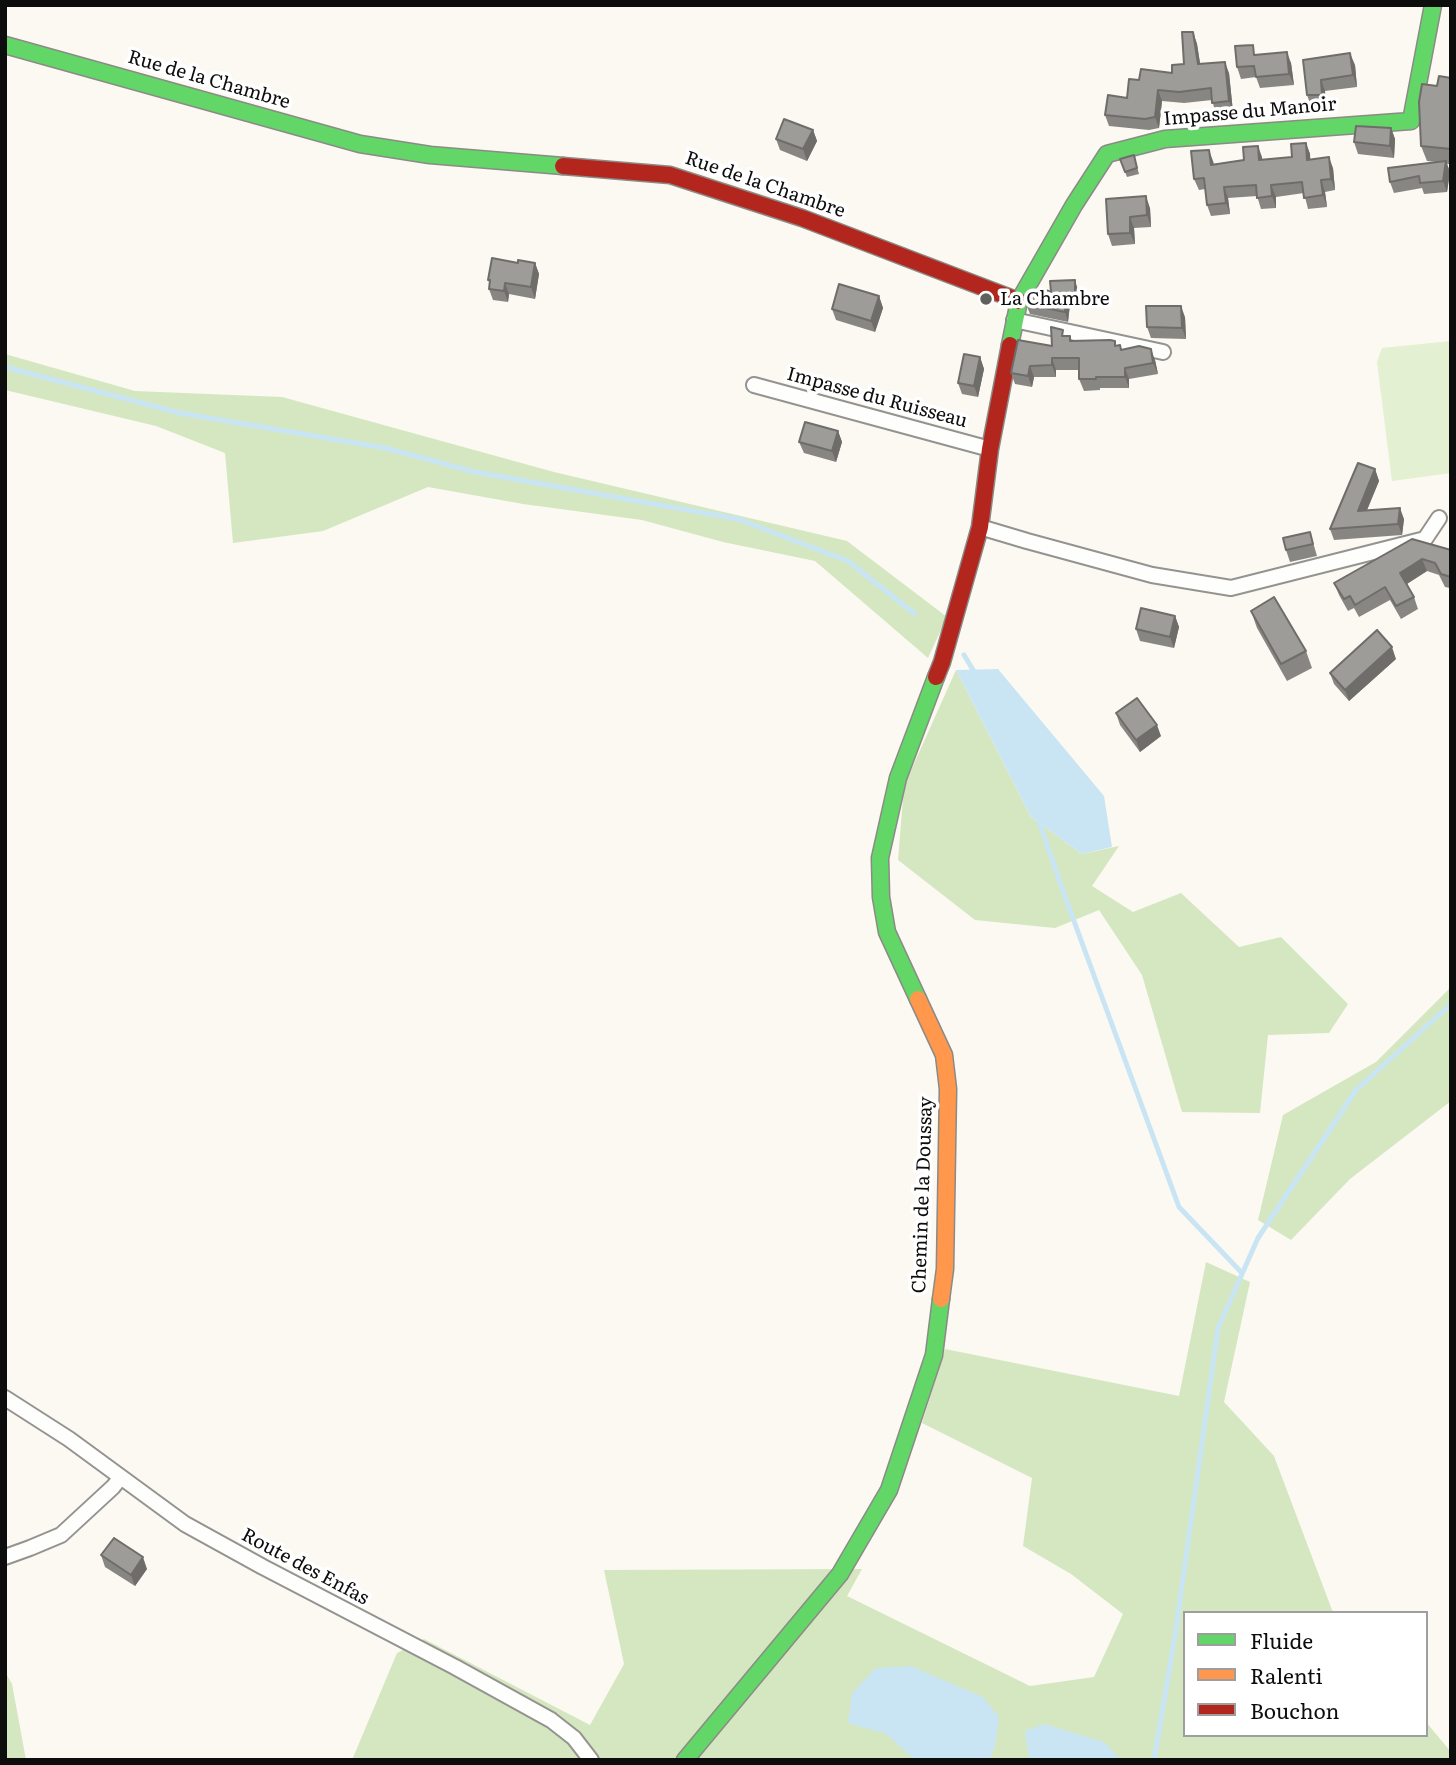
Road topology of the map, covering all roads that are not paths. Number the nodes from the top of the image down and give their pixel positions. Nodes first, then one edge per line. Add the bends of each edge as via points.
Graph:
1 (1433, 5) edge
2 (5, 45) edge
3 (1019, 301) junction
4 (1014, 320) junction
5 (1163, 352) dead end
6 (754, 385) dead end
7 (990, 449) junction
8 (1439, 518) dead end
9 (979, 527) junction
10 (5, 1398) edge
11 (121, 1477) junction
12 (5, 1557) edge
13 (591, 1760) edge
14 (685, 1760) edge

1 - 3 street, Impasse du Manoir via 1410,121 1165,139 1107,154
2 - 3 street, Rue de la Chambre via 360,144 429,155 670,175 802,218
3 - 4 street
4 - 5 street
4 - 7 street
6 - 7 street, Impasse du Ruisseau
7 - 9 street
8 - 9 street via 1425,539 1231,588 1152,575
9 - 14 street, Chemin de la Doussay via 942,662 898,778 880,858 887,932 944,1055 948,1090 945,1269 934,1355 889,1490 840,1574
10 - 11 street, Route des Enfas
11 - 12 street via 61,1535
11 - 13 street, Route des Enfas via 206,1536 551,1720 574,1738

